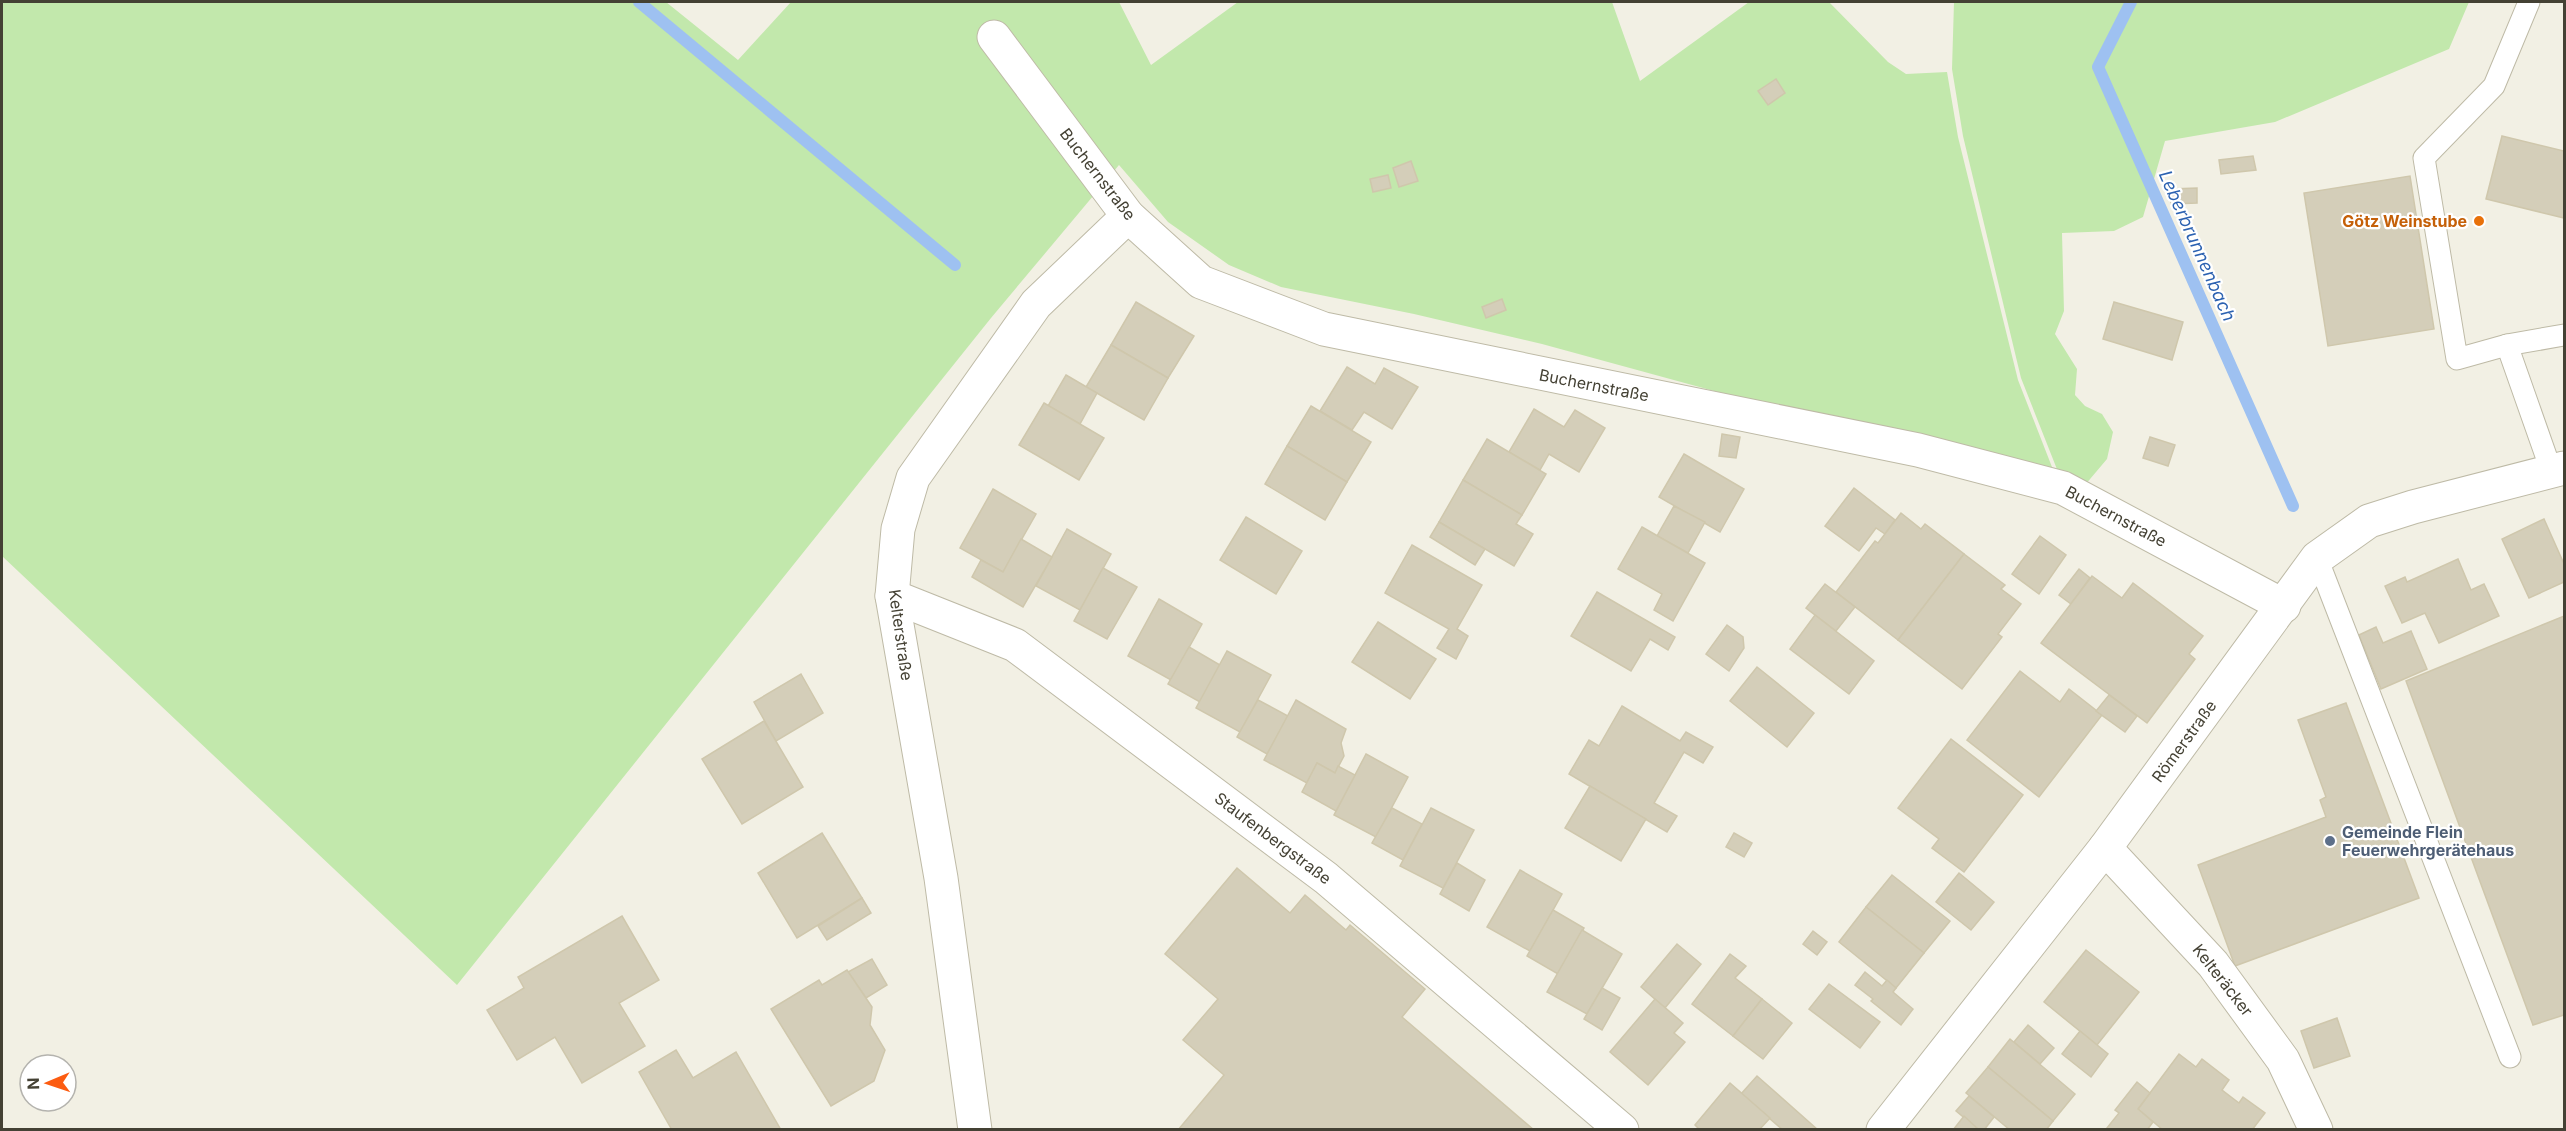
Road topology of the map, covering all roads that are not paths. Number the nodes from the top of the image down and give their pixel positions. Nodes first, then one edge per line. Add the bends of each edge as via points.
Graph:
1 (2529, 2) edge
2 (994, 37) dead end
3 (1128, 216) junction
4 (2565, 335) edge
5 (2507, 345) junction
6 (2558, 469) edge
7 (2317, 558) junction
8 (892, 596) junction
9 (2284, 606) junction
10 (2105, 848) junction
11 (2510, 1057) dead end
12 (975, 1130) edge
13 (1622, 1130) edge
14 (1883, 1130) edge
15 (2316, 1130) edge

1 - 5 lane via 2494,86 2424,158 2457,359
2 - 3 street, Buchernstraße
3 - 8 street, Kelterstraße via 1036,304 914,478 898,529
3 - 9 street, Buchernstraße via 1201,282 1310,325 1918,450 2062,488
4 - 5 lane
5 - 6 lane
6 - 7 street, Römerstraße via 2369,521
7 - 9 street, Römerstraße
7 - 11 lane
8 - 12 street, Kelterstraße via 941,878
8 - 13 street, Staufenbergstraße via 1015,645 1326,878
9 - 10 street, Römerstraße
10 - 14 street, Römerstraße
10 - 15 street, Kelteräcker via 2213,964 2283,1060

